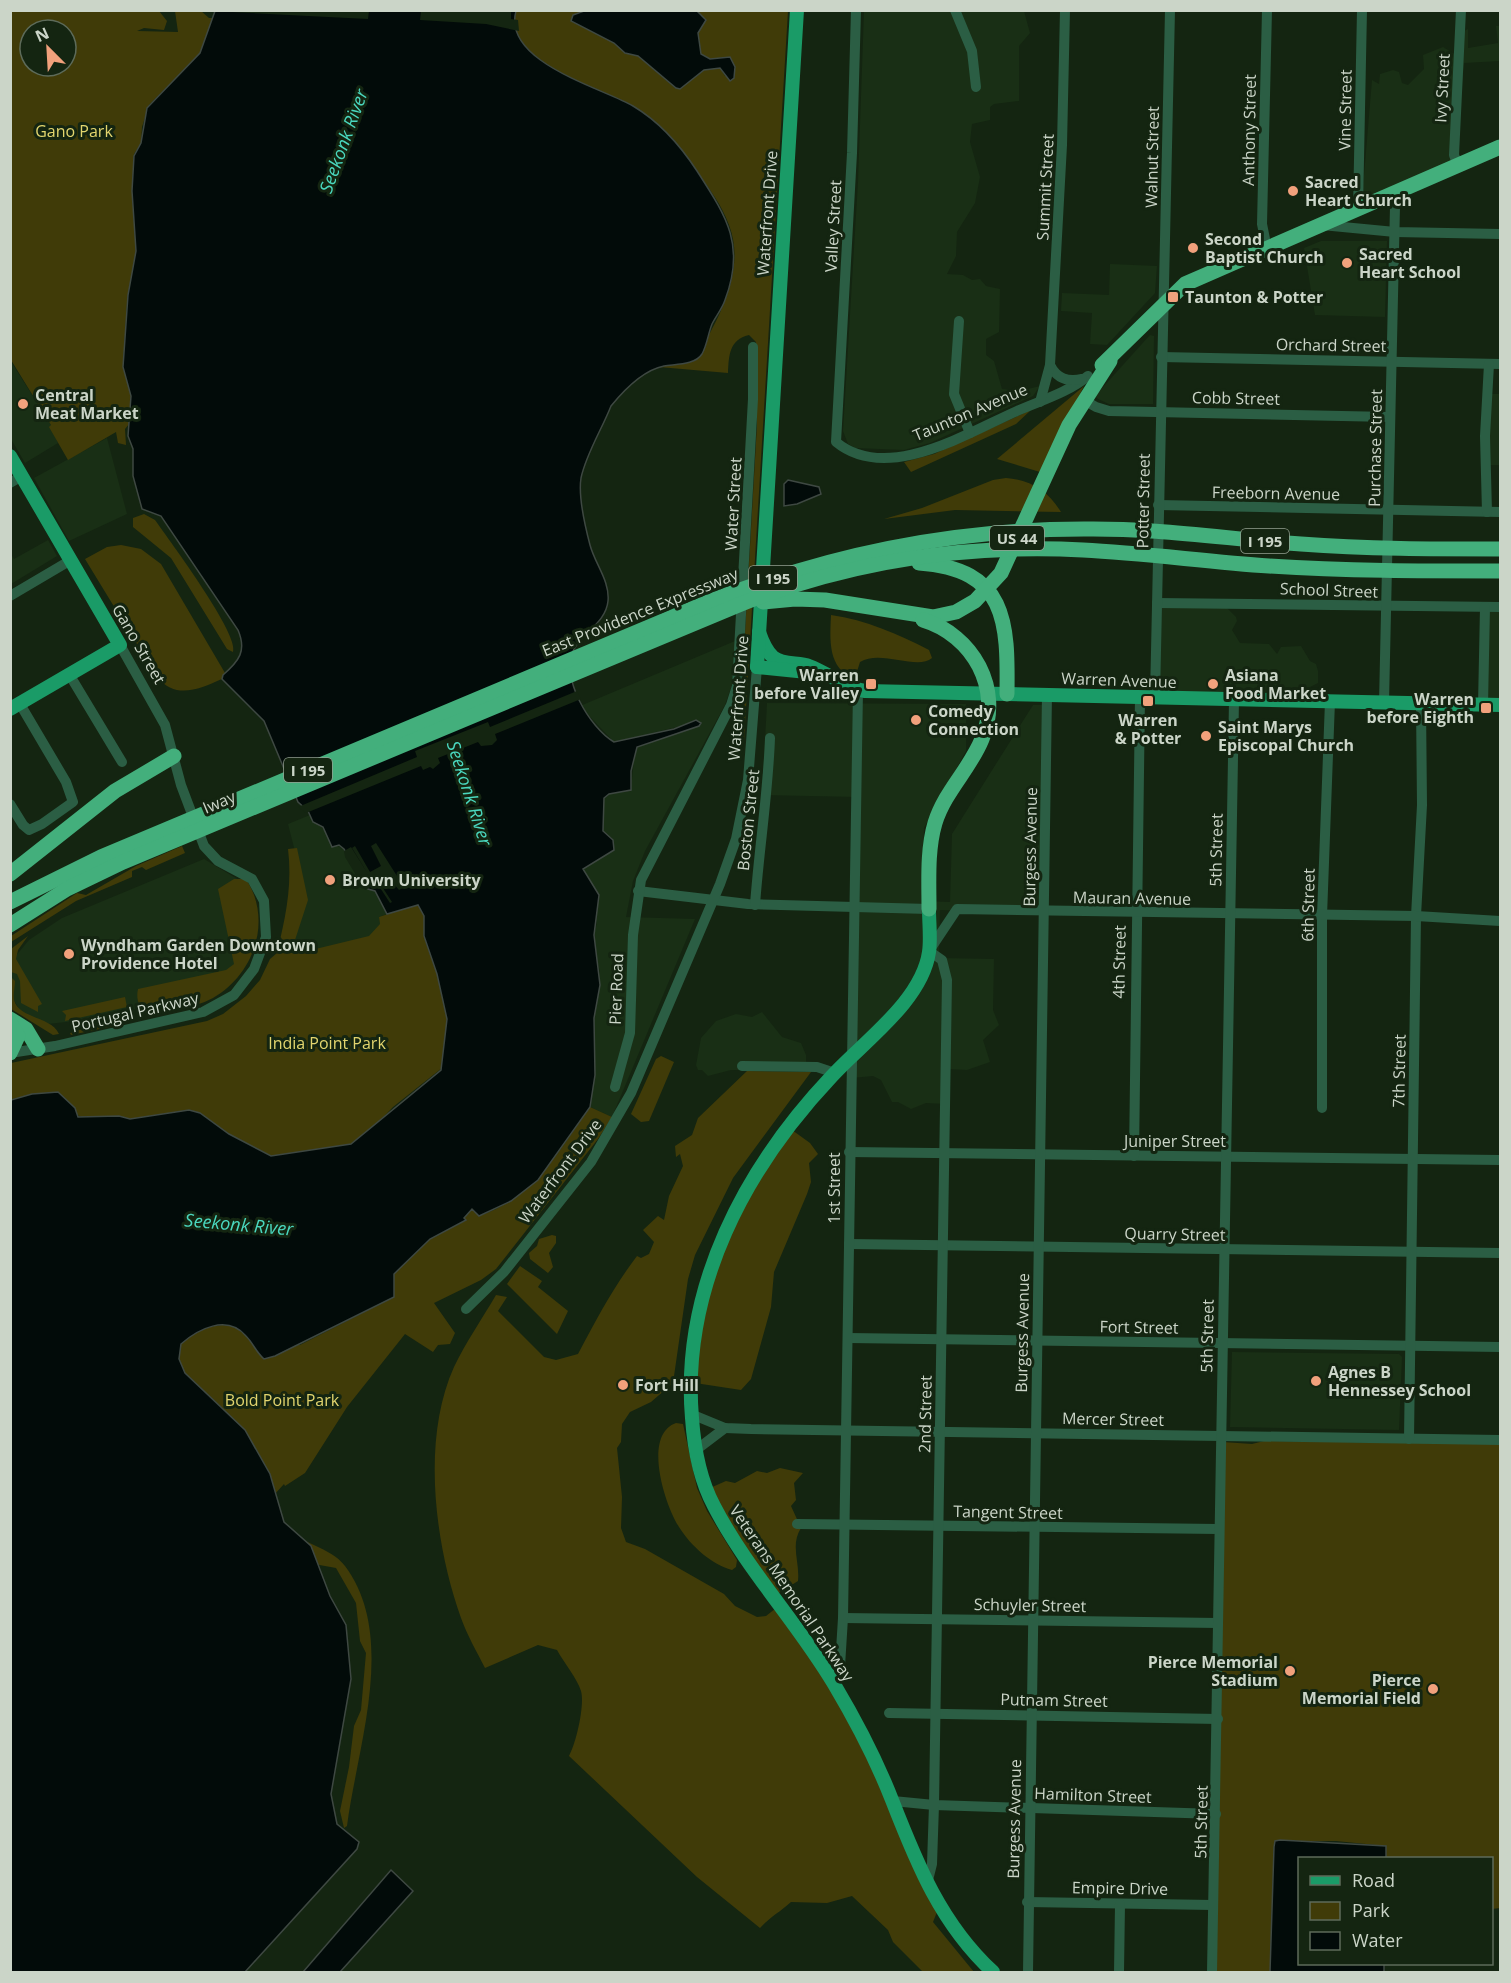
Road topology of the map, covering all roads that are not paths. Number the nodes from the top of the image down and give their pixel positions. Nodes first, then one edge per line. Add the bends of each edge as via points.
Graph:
1 (797, 10) edge
2 (856, 10) edge
3 (955, 10) edge
4 (1065, 10) edge
5 (1170, 10) edge
6 (1267, 10) edge
7 (1362, 10) edge
8 (1461, 10) edge
9 (976, 87) dead end
10 (1500, 147) edge
11 (1458, 166) junction
12 (1394, 194) junction
13 (1358, 209) junction
14 (1322, 225) junction
15 (1395, 232) junction
16 (1500, 234) edge
17 (1267, 249) junction
18 (1162, 305) junction
19 (959, 321) dead end
20 (753, 348) dead end
21 (1161, 357) junction
22 (1110, 361) junction
23 (1391, 362) junction
24 (1495, 364) edge
25 (1050, 365) junction
26 (1088, 376) junction
27 (1084, 400) junction
28 (1040, 402) junction
29 (1160, 412) junction
30 (1390, 417) junction
31 (970, 433) junction
32 (836, 442) joint
33 (10, 456) edge
34 (16, 479) edge
35 (1158, 510) junction
36 (1389, 510) junction
37 (1487, 512) junction
38 (1500, 512) edge
39 (1500, 549) edge
40 (71, 560) junction
41 (871, 566) junction
42 (836, 567) junction
43 (1500, 572) edge
44 (10, 596) edge
45 (1387, 601) junction
46 (1156, 603) junction
47 (1485, 607) junction
48 (1500, 607) edge
49 (888, 611) junction
50 (717, 614) junction
51 (759, 632) junction
52 (120, 645) junction
53 (782, 661) junction
54 (757, 667) junction
55 (821, 672) junction
56 (69, 674) junction
57 (858, 690) junction
58 (1007, 694) junction
59 (1047, 694) junction
60 (1140, 696) junction
61 (1155, 697) junction
62 (1234, 700) junction
63 (1330, 701) junction
64 (1384, 703) junction
65 (1421, 704) junction
66 (1483, 705) junction
67 (1500, 705) edge
68 (15, 707) edge
69 (446, 720) junction
70 (771, 738) dead end
71 (174, 756) junction
72 (122, 762) dead end
73 (10, 804) edge
74 (176, 833) junction
75 (214, 858) joint
76 (10, 874) edge
77 (638, 891) junction
78 (713, 899) junction
79 (10, 902) edge
80 (755, 905) junction
81 (854, 907) junction
82 (929, 909) junction
83 (1045, 911) junction
84 (1135, 914) junction
85 (1229, 915) junction
86 (1322, 916) junction
87 (1416, 916) junction
88 (1500, 921) edge
89 (10, 925) edge
90 (929, 951) junction
91 (10, 1021) edge
92 (38, 1049) junction
93 (10, 1053) edge
94 (851, 1058) junction
95 (742, 1066) dead end
96 (835, 1072) junction
97 (615, 1087) dead end
98 (1322, 1108) dead end
99 (943, 1151) junction
100 (849, 1152) junction
101 (1038, 1153) junction
102 (1225, 1155) junction
103 (1134, 1156) junction
104 (1413, 1159) junction
105 (1500, 1160) edge
106 (849, 1244) junction
107 (943, 1246) junction
108 (1038, 1246) junction
109 (1224, 1250) junction
110 (1412, 1252) junction
111 (1500, 1253) edge
112 (466, 1309) dead end
113 (848, 1338) junction
114 (942, 1339) junction
115 (1036, 1341) junction
116 (1221, 1343) junction
117 (1411, 1346) junction
118 (1500, 1347) edge
119 (691, 1414) junction
120 (725, 1428) junction
121 (844, 1431) junction
122 (940, 1432) junction
123 (1035, 1433) junction
124 (1221, 1436) junction
125 (1408, 1439) junction
126 (1500, 1440) edge
127 (696, 1450) junction
128 (797, 1524) dead end
129 (844, 1525) junction
130 (937, 1526) junction
131 (1035, 1528) junction
132 (1218, 1529) junction
133 (843, 1618) junction
134 (937, 1620) junction
135 (1032, 1620) junction
136 (1218, 1623) junction
137 (835, 1685) junction
138 (889, 1713) dead end
139 (935, 1713) junction
140 (1031, 1714) junction
141 (1218, 1719) junction
142 (893, 1801) junction
143 (934, 1806) junction
144 (1030, 1809) junction
145 (1216, 1814) junction
146 (927, 1885) junction
147 (1027, 1902) junction
148 (1120, 1904) junction
149 (1213, 1905) junction
150 (993, 1972) edge
151 (1028, 1972) edge
152 (1119, 1972) edge
153 (1212, 1972) edge

1 - 51 main road, Waterfront Drive
2 - 32 street, Valley Street
3 - 9 street via 973,56
4 - 25 street, Summit Street
5 - 18 street, Walnut Street
6 - 17 street, Anthony Street via 1262,224
7 - 13 street, Vine Street
8 - 11 street, Ivy Street via 1454,155
10 - 11 highway, Taunton Avenue / US 44
11 - 12 highway, Taunton Avenue / US 44
12 - 13 highway, Taunton Avenue / US 44
12 - 15 street, Purchase Street
13 - 14 highway, Taunton Avenue / US 44
14 - 15 street
14 - 17 highway, Taunton Avenue / US 44
15 - 16 street
15 - 23 street, Purchase Street
17 - 18 highway, Taunton Avenue / US 44 via 1185,284
18 - 21 street, Potter Street
18 - 22 highway, Taunton Avenue / US 44
19 - 31 street via 954,394
20 - 77 street, Water Street via 737,686 728,712 646,866
21 - 23 street, Orchard Street
21 - 29 street, Potter Street
22 - 26 highway, Taunton Avenue / US 44
22 - 27 highway, Taunton Avenue / US 44
23 - 24 street, Orchard Street
23 - 30 street, Purchase Street
24 - 37 street via 1485,436
25 - 26 street via 1063,379
25 - 28 street, Summit Street
26 - 28 street, Taunton Avenue
27 - 29 street, Cobb Street via 1104,410
27 - 49 highway, US 44 via 1001,573 975,601 956,612 933,617
28 - 31 street, Taunton Avenue
29 - 30 street, Cobb Street
29 - 35 street, Potter Street
30 - 36 street, Purchase Street
31 - 32 street, Taunton Avenue via 902,457 856,454
33 - 34 main road, Gano Street
34 - 40 main road, Gano Street
35 - 36 street, Freeborn Avenue
35 - 46 street, Potter Street
36 - 37 street, Freeborn Avenue
36 - 45 street, Purchase Street
37 - 38 street, Freeborn Avenue
39 - 42 highway, East Providence Expressway / I 195 via 1341,547 1168,531 1083,528 967,536
40 - 44 street
40 - 52 main road, Gano Street
41 - 42 highway, East Providence Expressway / I 195
41 - 43 highway, East Providence Expressway / I 195 via 964,552 1042,549 1311,568
41 - 58 highway via 942,566 962,572 983,586 996,603 1005,627
42 - 50 highway, East Providence Expressway / I 195
42 - 69 highway, East Providence Expressway / I 195 via 745,588
45 - 46 street, School Street
45 - 47 street, School Street
45 - 64 street, Purchase Street
46 - 61 street, Potter Street
47 - 48 street, School Street
47 - 66 street
49 - 50 highway, US 44 via 805,599 773,601
49 - 82 highway via 952,633 972,653 988,694 982,740 935,823
50 - 69 highway, East Providence Expressway / I 195
51 - 53 main road via 771,656
51 - 54 main road, Waterfront Drive
52 - 56 main road
52 - 71 street, Gano Street via 162,717
53 - 54 main road
53 - 55 main road, Warren Avenue
54 - 55 main road
54 - 78 street, Waterfront Drive via 746,797 734,847
55 - 57 main road, Warren Avenue
56 - 68 main road
56 - 72 street
57 - 58 main road, Warren Avenue
57 - 81 street, 1st Street
58 - 59 main road, Warren Avenue
59 - 60 main road, Warren Avenue
59 - 83 street, Burgess Avenue
60 - 61 main road, Warren Avenue
60 - 84 street, 4th Street
61 - 62 main road, Warren Avenue
62 - 63 main road, Warren Avenue
62 - 85 street, 5th Street
63 - 64 main road, Warren Avenue
63 - 86 street, 6th Street
64 - 65 main road, Warren Avenue
65 - 66 main road, Warren Avenue
65 - 87 street, 7th Street via 1422,805
66 - 67 main road, Warren Avenue
68 - 73 street via 73,798 69,806 29,830
69 - 74 highway, Iway / I 195
70 - 80 street, Boston Street
71 - 75 street, Gano Street via 199,837
71 - 76 highway via 115,791
74 - 79 highway, Iway / I 195 via 85,864
74 - 89 highway, Iway / I 195 via 81,882
75 - 92 street, Portugal Parkway via 252,879 266,906 262,950 239,990 225,1002 198,1014
77 - 78 street
77 - 97 street, Pier Road via 630,1033
78 - 80 street
78 - 112 street, Waterfront Drive via 631,1093 611,1131 504,1272
80 - 81 street
81 - 82 street
81 - 94 street, 1st Street
82 - 90 main road, Veterans Memorial Parkway
83 - 84 street, Mauran Avenue
83 - 90 street, Mauran Avenue via 957,909
83 - 101 street, Burgess Avenue
84 - 85 street, Mauran Avenue
84 - 103 street, 4th Street
85 - 86 street, Mauran Avenue
85 - 102 street, 5th Street
86 - 87 street, Mauran Avenue
86 - 98 street, 6th Street
87 - 88 street, Mauran Avenue
87 - 104 street, 7th Street
90 - 94 main road, Veterans Memorial Parkway via 905,1001
90 - 99 street, 2nd Street via 942,960 947,980
91 - 92 highway via 26,1029
91 - 93 highway via 18,1036
92 - 93 street, Portugal Parkway
94 - 96 main road, Veterans Memorial Parkway
94 - 100 street, 1st Street
95 - 96 street via 817,1067
96 - 119 main road, Veterans Memorial Parkway via 775,1144 723,1236 699,1308 692,1356
99 - 100 street, Juniper Street
99 - 101 street, Juniper Street
99 - 107 street, 2nd Street
100 - 106 street, 1st Street
101 - 103 street, Juniper Street
101 - 108 street, Burgess Avenue
102 - 103 street, Juniper Street
102 - 104 street, Juniper Street
102 - 109 street, 5th Street
104 - 105 street, Juniper Street
104 - 110 street, 7th Street
106 - 107 street, Quarry Street
106 - 113 street, 1st Street
107 - 108 street, Quarry Street
107 - 114 street, 2nd Street
108 - 109 street, Quarry Street
108 - 115 street, Burgess Avenue
109 - 110 street, Quarry Street
109 - 116 street, 5th Street
110 - 111 street, Quarry Street
110 - 117 street, 7th Street
113 - 114 street, Fort Street
113 - 121 street, 1st Street
114 - 115 street, Fort Street
114 - 122 street, 2nd Street
115 - 116 street, Fort Street
115 - 123 street, Burgess Avenue
116 - 117 street, Fort Street
116 - 124 street, 5th Street
117 - 118 street, Fort Street
117 - 125 street, 7th Street
119 - 120 street, Mercer Street
119 - 127 main road, Veterans Memorial Parkway
120 - 121 street, Mercer Street
120 - 127 street
121 - 122 street, Mercer Street
121 - 129 street, 1st Street
122 - 123 street, Mercer Street
122 - 130 street, 2nd Street
123 - 124 street, Mercer Street
123 - 131 street, Burgess Avenue
124 - 125 street, Mercer Street
124 - 132 street, 5th Street
125 - 126 street, Mercer Street
127 - 137 main road, Veterans Memorial Parkway via 712,1503 733,1540
128 - 129 street, Tangent Street
129 - 130 street, Tangent Street
129 - 133 street, 1st Street
130 - 131 street, Tangent Street
130 - 134 street, 2nd Street
131 - 132 street, Tangent Street
131 - 135 street, Burgess Avenue
132 - 136 street, 5th Street
133 - 134 street, Schuyler Street
133 - 137 street, 1st Street
134 - 135 street, Schuyler Street
134 - 139 street, 2nd Street
135 - 136 street, Schuyler Street
135 - 140 street, Burgess Avenue
136 - 141 street, 5th Street
137 - 142 main road, Veterans Memorial Parkway
138 - 139 street, Putnam Street
139 - 140 street, Putnam Street
139 - 143 street, 2nd Street
140 - 141 street, Putnam Street
140 - 144 street, Burgess Avenue
141 - 145 street, 5th Street
142 - 143 street, Hamilton Street
142 - 146 main road, Veterans Memorial Parkway
143 - 144 street, Hamilton Street
143 - 146 street, 2nd Street via 932,1864
144 - 145 street, Hamilton Street
144 - 147 street, Burgess Avenue
145 - 149 street, 5th Street
146 - 150 main road, Veterans Memorial Parkway via 957,1935
147 - 148 street, Empire Drive
147 - 151 street, Burgess Avenue
148 - 149 street, Empire Drive
148 - 152 street
149 - 153 street, 5th Street

